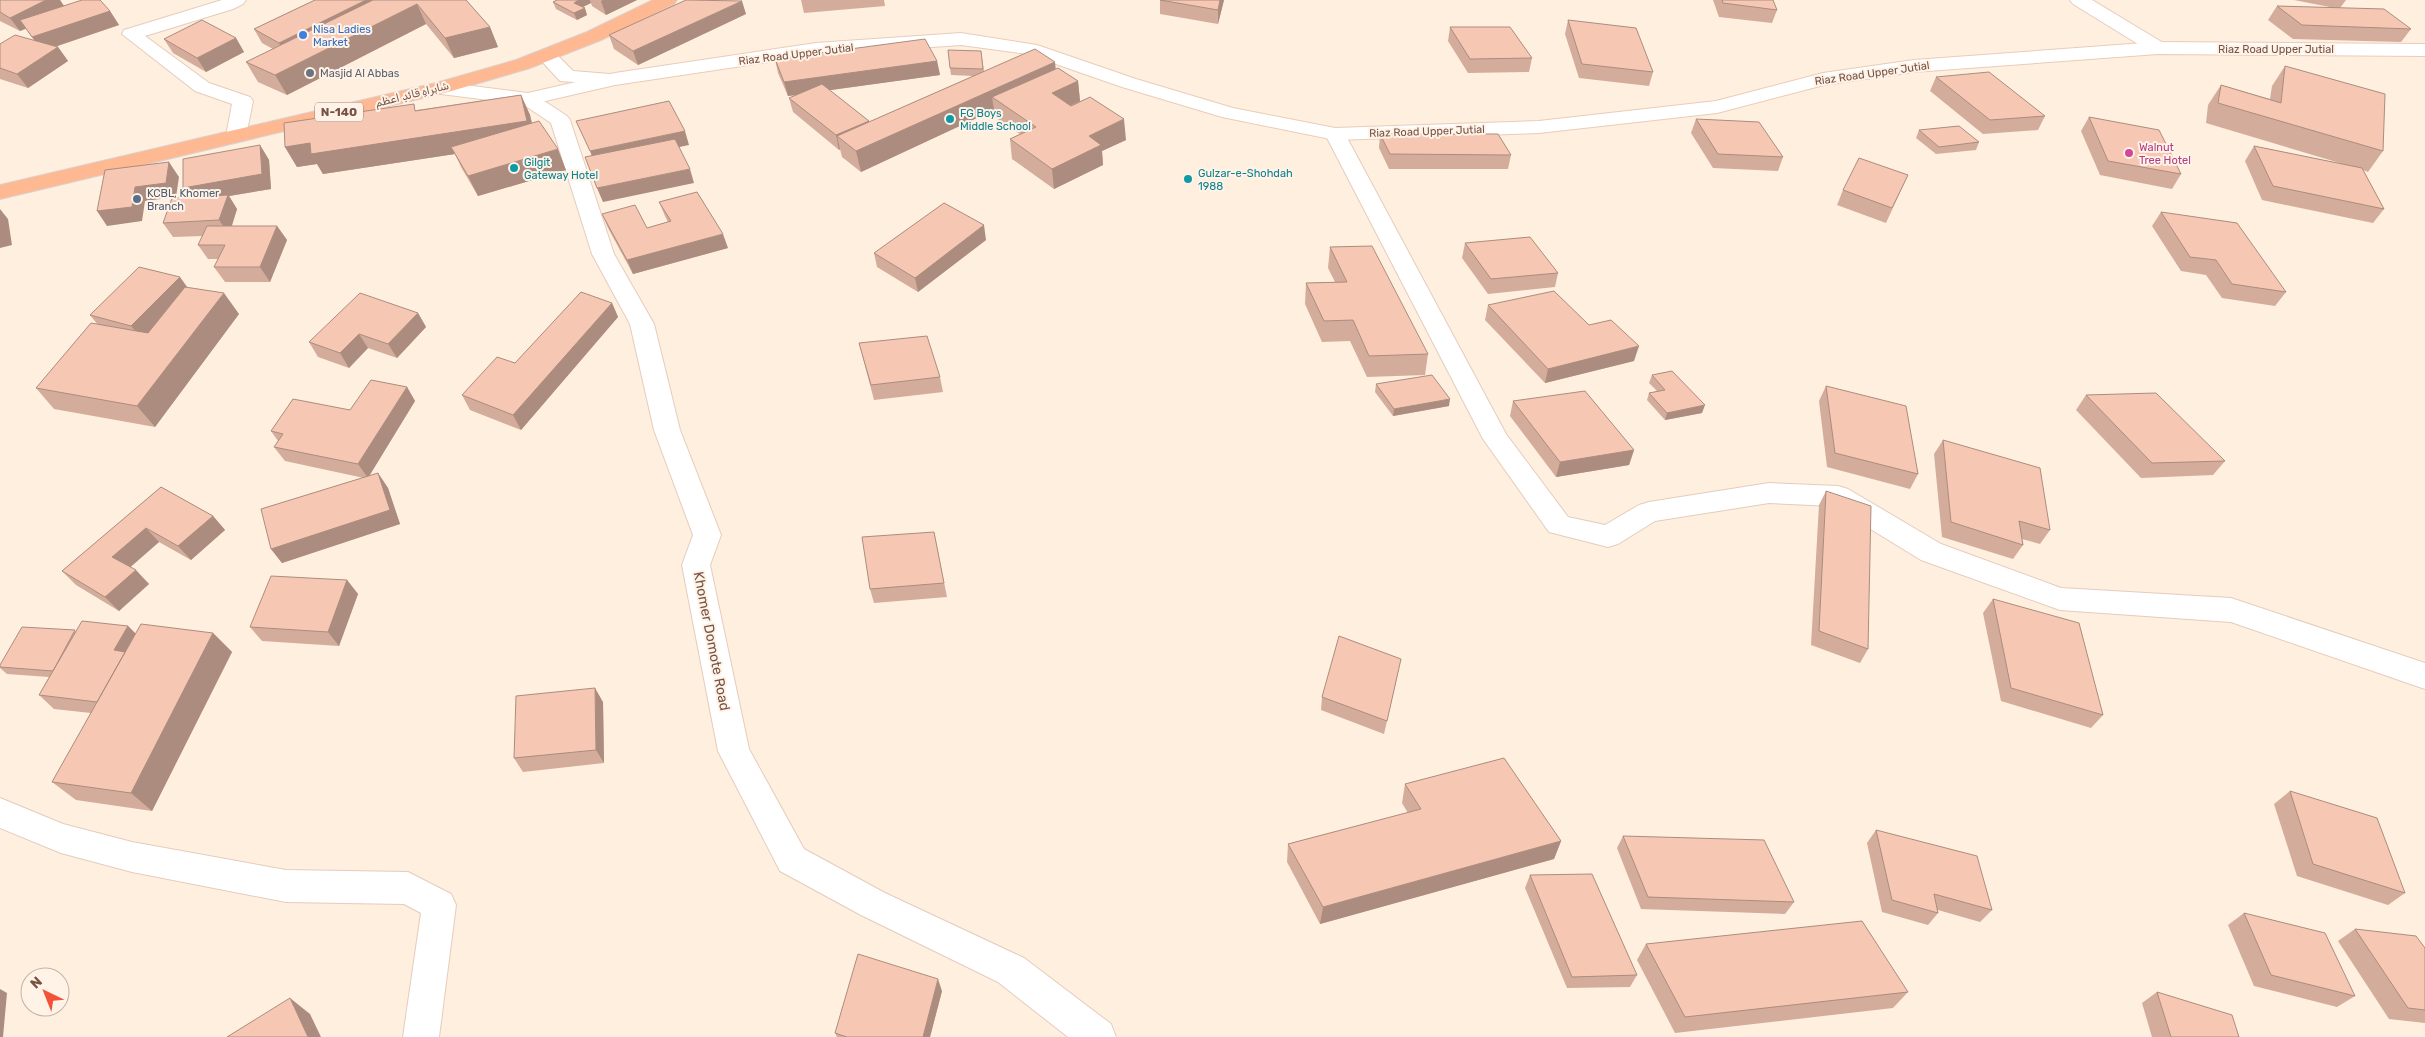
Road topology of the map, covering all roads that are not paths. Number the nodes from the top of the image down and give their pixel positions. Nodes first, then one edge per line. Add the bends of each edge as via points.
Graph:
1 (237, 0) edge
2 (668, 0) edge
3 (2079, 0) edge
4 (2158, 48) junction
5 (2425, 50) edge
6 (546, 55) junction
7 (615, 79) junction
8 (441, 88) junction
9 (528, 99) junction
10 (1335, 134) junction
11 (236, 136) junction
12 (0, 192) edge
13 (2425, 676) edge
14 (0, 813) edge
15 (421, 1037) edge
16 (1098, 1037) edge

1 - 11 street via 131,34 202,87 243,101
2 - 6 highway, شاہراہِ قائدِ اعظم / N-140
3 - 4 street
4 - 5 street, Riaz Road Upper Jutial
4 - 10 street, Riaz Road Upper Jutial via 1914,66 1823,79 1717,106 1539,127
6 - 7 street via 566,77
6 - 8 highway, شاہراہِ قائدِ اعظم / N-140
7 - 9 street, Riaz Road Upper Jutial
7 - 10 street, Riaz Road Upper Jutial via 816,49 961,39 1030,49 1229,113
8 - 9 street, Riaz Road Upper Jutial
8 - 11 highway, شاہراہِ قائدِ اعظم / N-140
9 - 16 street, Khomer Domote Road via 560,120 603,254 642,324 667,430 707,535 696,564 734,751 792,860 873,904 1011,970
10 - 13 street via 1496,439 1559,525 1608,536 1649,512 1769,493 1838,496 1931,552 2060,599 2231,610
11 - 12 highway, شاہراہِ قائدِ اعظم / N-140
14 - 15 street via 61,838 132,857 277,884 408,888 439,905

